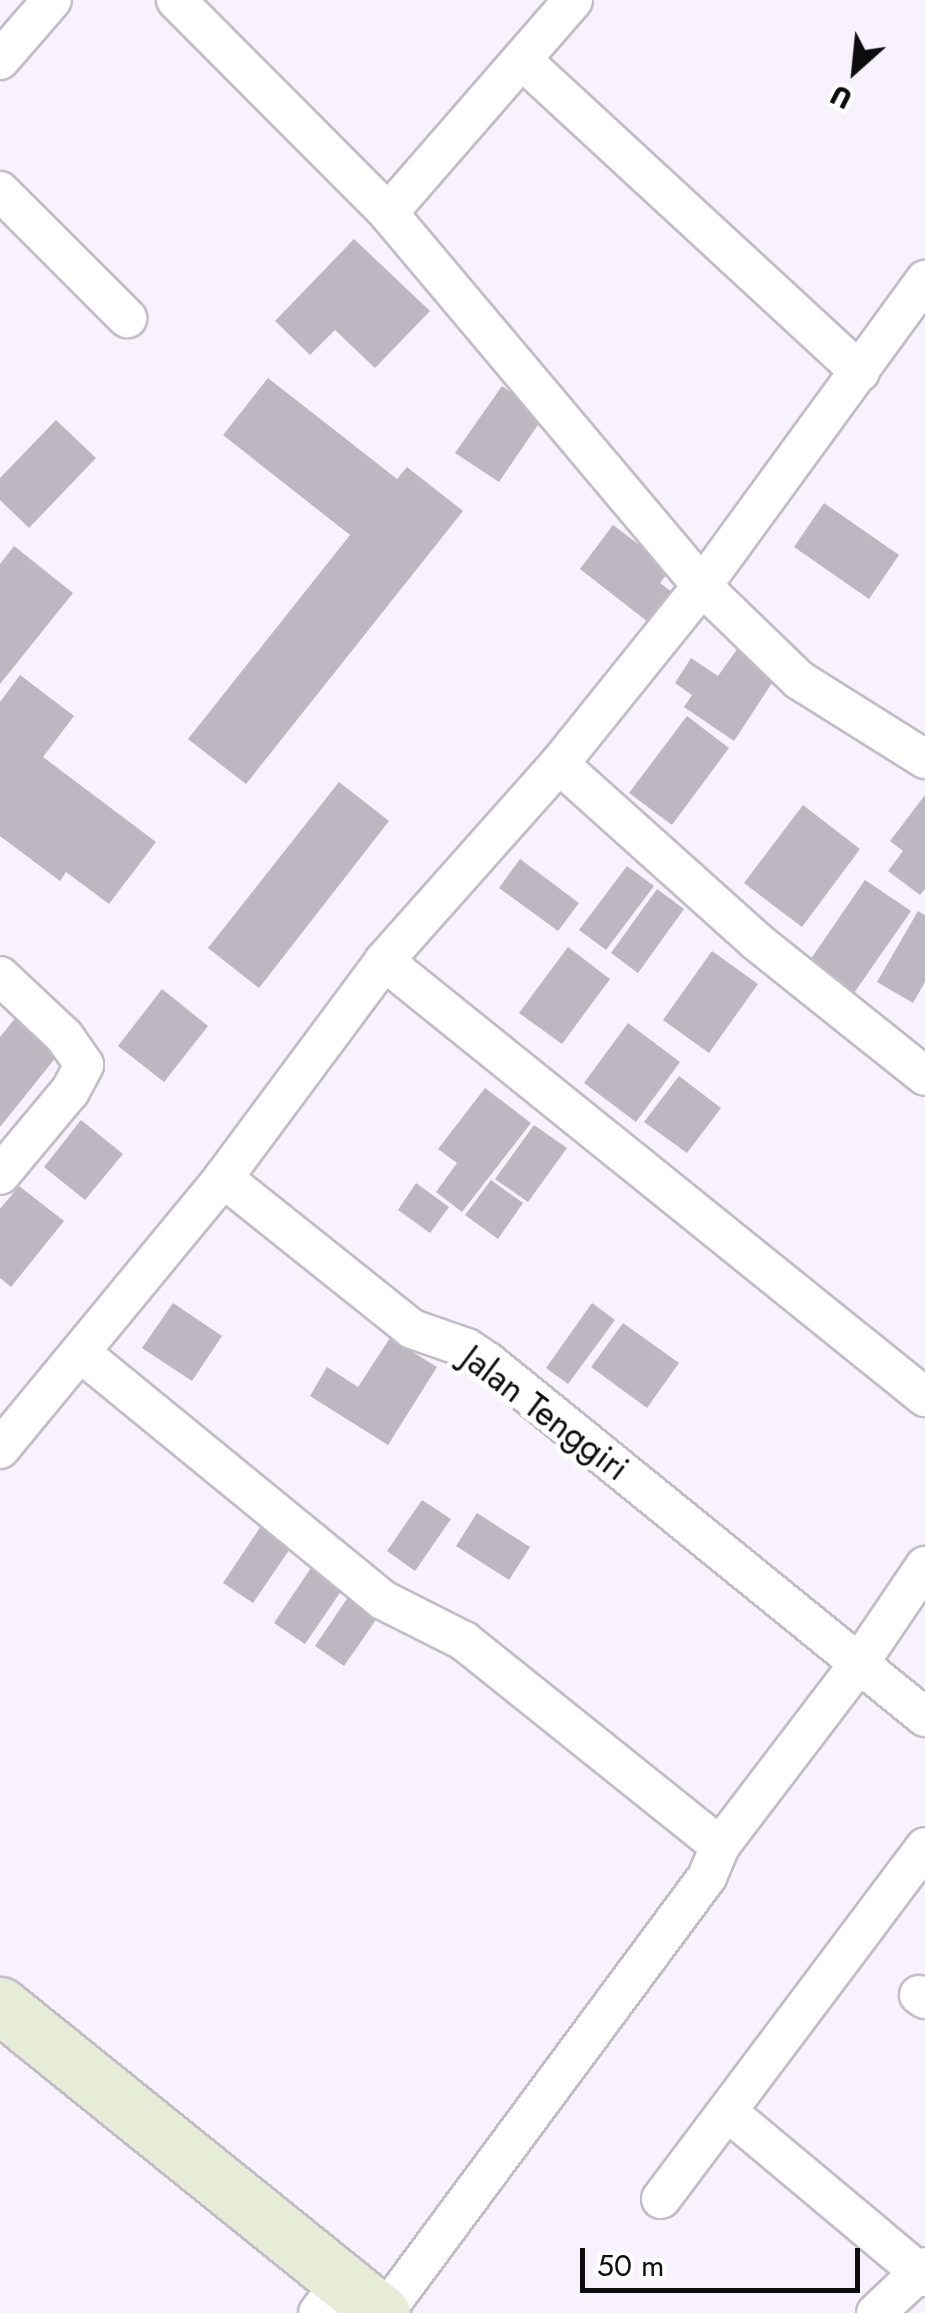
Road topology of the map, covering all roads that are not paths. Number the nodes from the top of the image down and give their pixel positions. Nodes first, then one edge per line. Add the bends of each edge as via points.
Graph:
1 (52, 0) edge
2 (176, 0) edge
3 (573, 0) edge
4 (0, 60) edge
5 (522, 60) junction
6 (0, 191) edge
7 (388, 214) junction
8 (925, 280) edge
9 (126, 318) dead end
10 (860, 372) junction
11 (702, 586) junction
12 (925, 759) edge
13 (559, 764) junction
14 (384, 961) junction
15 (0, 976) edge
16 (925, 1076) edge
17 (0, 1174) edge
18 (222, 1178) junction
19 (81, 1353) junction
20 (925, 1397) edge
21 (0, 1449) edge
22 (925, 1566) edge
23 (860, 1662) junction
24 (925, 1717) edge
25 (720, 1846) junction
26 (924, 1847) edge
27 (0, 2004) edge
28 (728, 2113) junction
29 (661, 2199) dead end
30 (923, 2273) edge
31 (357, 2305) edge
32 (876, 2313) edge

1 - 4 street
2 - 7 street
3 - 5 street
5 - 7 street
5 - 10 street
6 - 9 street
7 - 11 street
8 - 10 street
10 - 11 street
11 - 12 street via 799,680
11 - 13 street
13 - 14 street
13 - 16 street via 756,941
14 - 18 street
14 - 20 street
15 - 17 street via 64,1036 84,1065
18 - 19 street
18 - 23 street, Jalan Tenggiri via 412,1329 488,1362
19 - 21 street
19 - 25 street via 383,1600 464,1641
22 - 23 street
23 - 24 street, Jalan Tenggiri
23 - 25 street
25 - 31 street via 707,1876
26 - 28 street
27 - 31 main road
28 - 29 street
28 - 30 street
30 - 32 street

